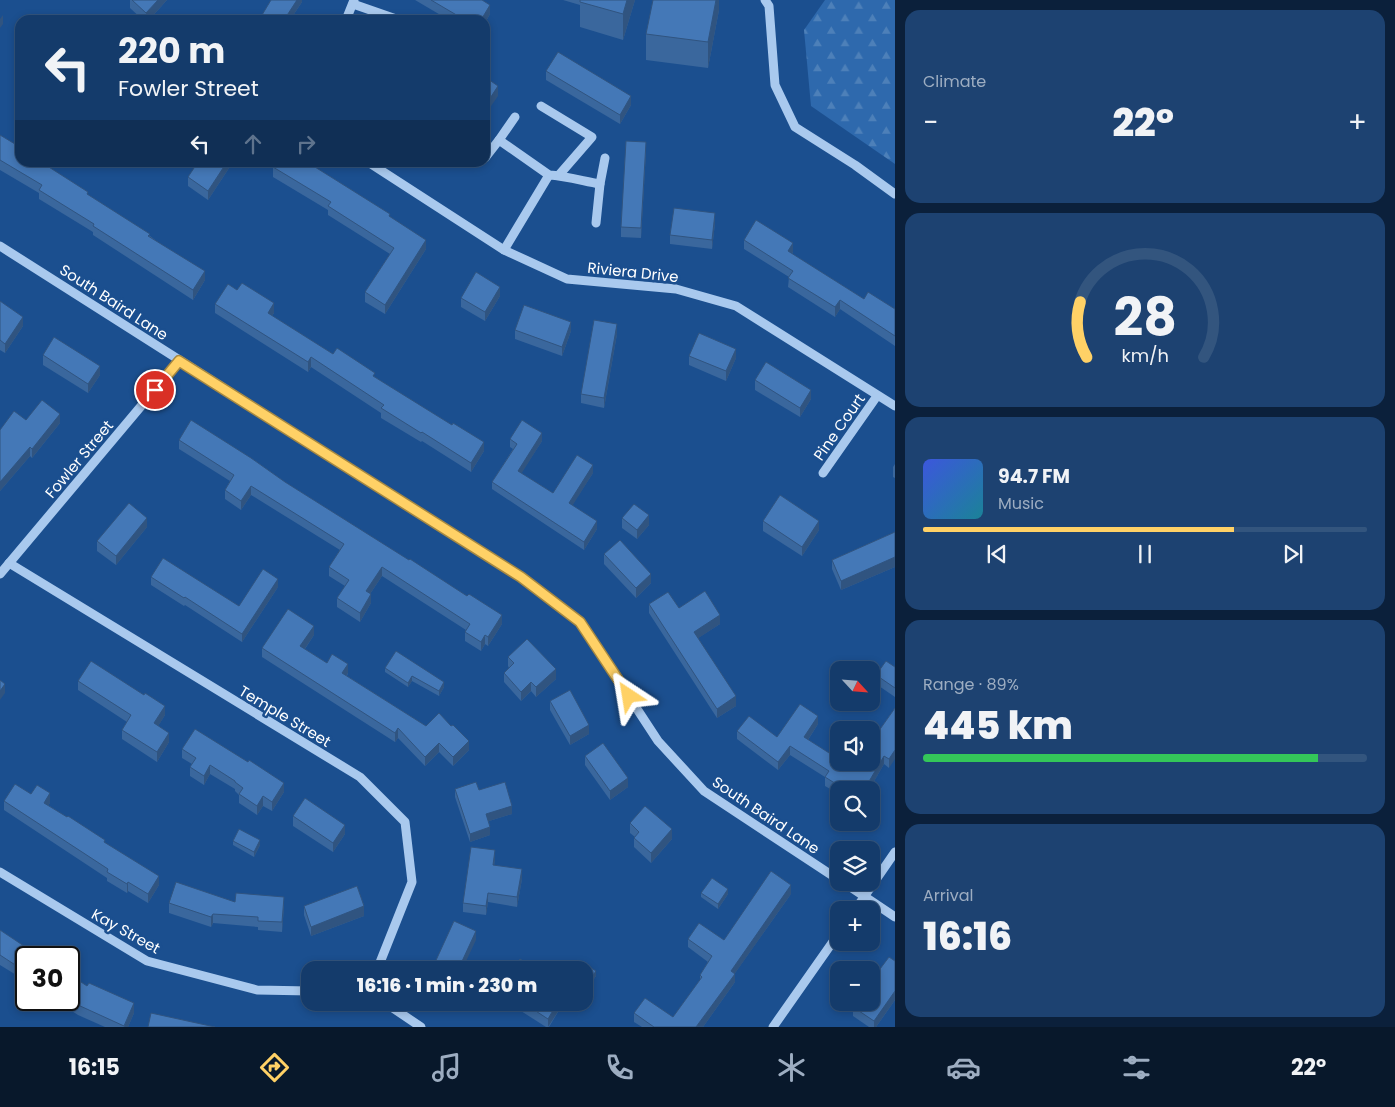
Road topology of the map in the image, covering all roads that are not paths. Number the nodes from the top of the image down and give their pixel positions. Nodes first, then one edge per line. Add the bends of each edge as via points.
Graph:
1 (764, 0) edge
2 (353, 2) edge
3 (348, 15) edge
4 (386, 15) edge
5 (542, 106) dead end
6 (515, 118) dead end
7 (499, 140) junction
8 (490, 152) edge
9 (605, 158) dead end
10 (376, 167) edge
11 (549, 175) junction
12 (559, 175) junction
13 (600, 184) junction
14 (895, 194) edge
15 (596, 223) dead end
16 (0, 246) edge
17 (504, 250) junction
18 (179, 361) junction
19 (877, 396) junction
20 (895, 406) edge
21 (823, 473) dead end
22 (9, 563) junction
23 (0, 574) edge
24 (895, 852) edge
25 (0, 872) edge
26 (830, 874) edge
27 (856, 891) edge
28 (864, 896) junction
29 (861, 901) edge
30 (895, 917) edge
31 (830, 946) edge
32 (381, 961) edge
33 (301, 991) edge
34 (397, 1011) edge
35 (421, 1027) edge
36 (773, 1027) edge

1 - 14 street via 769,6 775,85 795,127
2 - 3 street
2 - 4 street
5 - 12 street via 592,137
6 - 7 street
7 - 8 street
7 - 11 street
9 - 13 street
10 - 17 street, Riviera Drive
11 - 12 street
11 - 17 street
12 - 13 street
13 - 15 street
16 - 18 street, South Baird Lane
17 - 19 street, Riviera Drive via 567,279 676,289 736,306
18 - 22 street, Fowler Street
18 - 26 street, South Baird Lane via 521,577 580,622 658,741 704,791
19 - 20 street, Riviera Drive
19 - 21 street, Pine Court
22 - 23 street, Fowler Street
22 - 32 street, Temple Street via 360,777 405,822 412,882
24 - 28 street
25 - 33 street, Kay Street via 147,961 257,990
27 - 28 street
28 - 29 street
28 - 30 street
31 - 36 street
34 - 35 street

